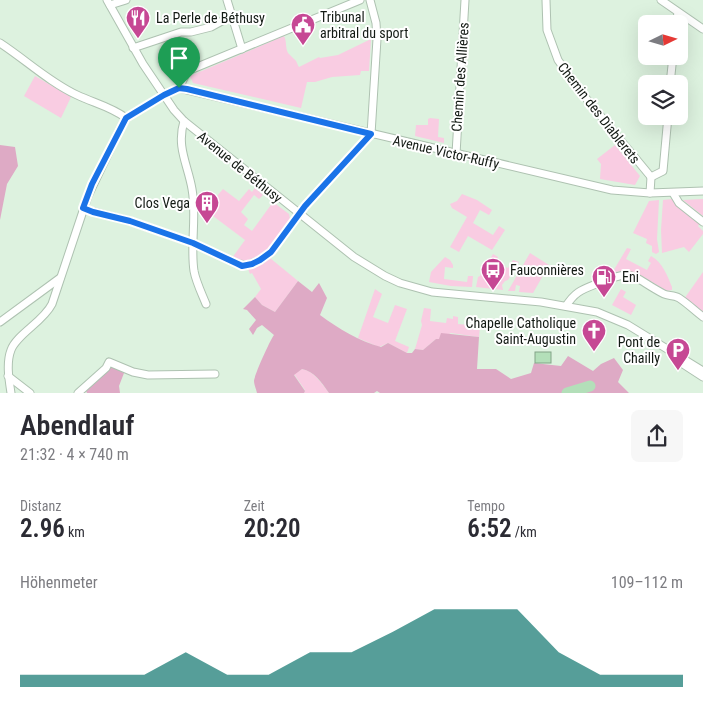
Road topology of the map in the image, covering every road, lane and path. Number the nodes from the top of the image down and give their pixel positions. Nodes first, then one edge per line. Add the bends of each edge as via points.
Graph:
1 (126, 0) edge
2 (227, 0) edge
3 (360, 0) edge
4 (370, 0) edge
5 (465, 0) edge
6 (546, 0) edge
7 (660, 0) edge
8 (109, 3) edge
9 (678, 13) joint
10 (232, 16) junction
11 (703, 29) edge
12 (0, 43) edge
13 (133, 48) junction
14 (242, 49) junction
15 (179, 88) junction
16 (164, 95) junction
17 (126, 118) junction
18 (184, 121) junction
19 (667, 125) edge
20 (371, 134) junction
21 (456, 154) junction
22 (651, 177) junction
23 (703, 191) edge
24 (673, 192) junction
25 (650, 193) junction
26 (83, 208) junction
27 (300, 214) junction
28 (703, 222) edge
29 (193, 243) junction
30 (60, 278) junction
31 (206, 304) dead end
32 (566, 306) junction
33 (703, 317) edge
34 (0, 322) edge
35 (674, 355) junction
36 (703, 371) edge
37 (215, 374) dead end
38 (8, 376) junction
39 (703, 377) edge
40 (11, 393) edge
41 (30, 393) edge
42 (78, 393) edge

1 - 8 street
2 - 10 street
3 - 14 street
4 - 20 street via 377,39
5 - 21 street, Chemin des Allières
6 - 22 street, Chemin des Diablerets via 547,30 558,60
7 - 9 street
8 - 13 street, Avenue de Béthusy
9 - 11 street
10 - 13 street via 211,27 181,32
10 - 14 street
12 - 17 street via 77,96
13 - 16 street, Avenue de Béthusy
14 - 15 street via 190,70
15 - 16 street
15 - 20 street, Avenue Victor-Ruffy
16 - 17 street
16 - 18 street, Avenue de Béthusy
17 - 26 street
18 - 27 street, Avenue de Béthusy
18 - 29 street via 180,133 192,188
19 - 22 street via 663,171
20 - 21 street, Avenue Victor-Ruffy
20 - 27 street
21 - 25 street, Avenue Victor-Ruffy via 612,190
22 - 25 street, Chemin des Diablerets
23 - 24 street, Avenue Victor-Ruffy
24 - 25 street, Avenue Victor-Ruffy
24 - 28 street via 676,200
26 - 29 street
26 - 30 street
27 - 29 street via 271,252 252,264 242,266
27 - 32 street, Avenue de Béthusy via 354,257 400,283 432,292
29 - 31 street via 194,272
30 - 34 street
30 - 38 street via 49,310 11,350
32 - 33 street via 582,289 614,276 629,275 666,295 678,297
32 - 35 street, Avenue de Béthusy via 598,312 626,324
35 - 36 street, Avenue de Béthusy
35 - 39 street, Avenue de Béthusy
37 - 42 street via 148,375 109,362
38 - 40 street
38 - 41 street

